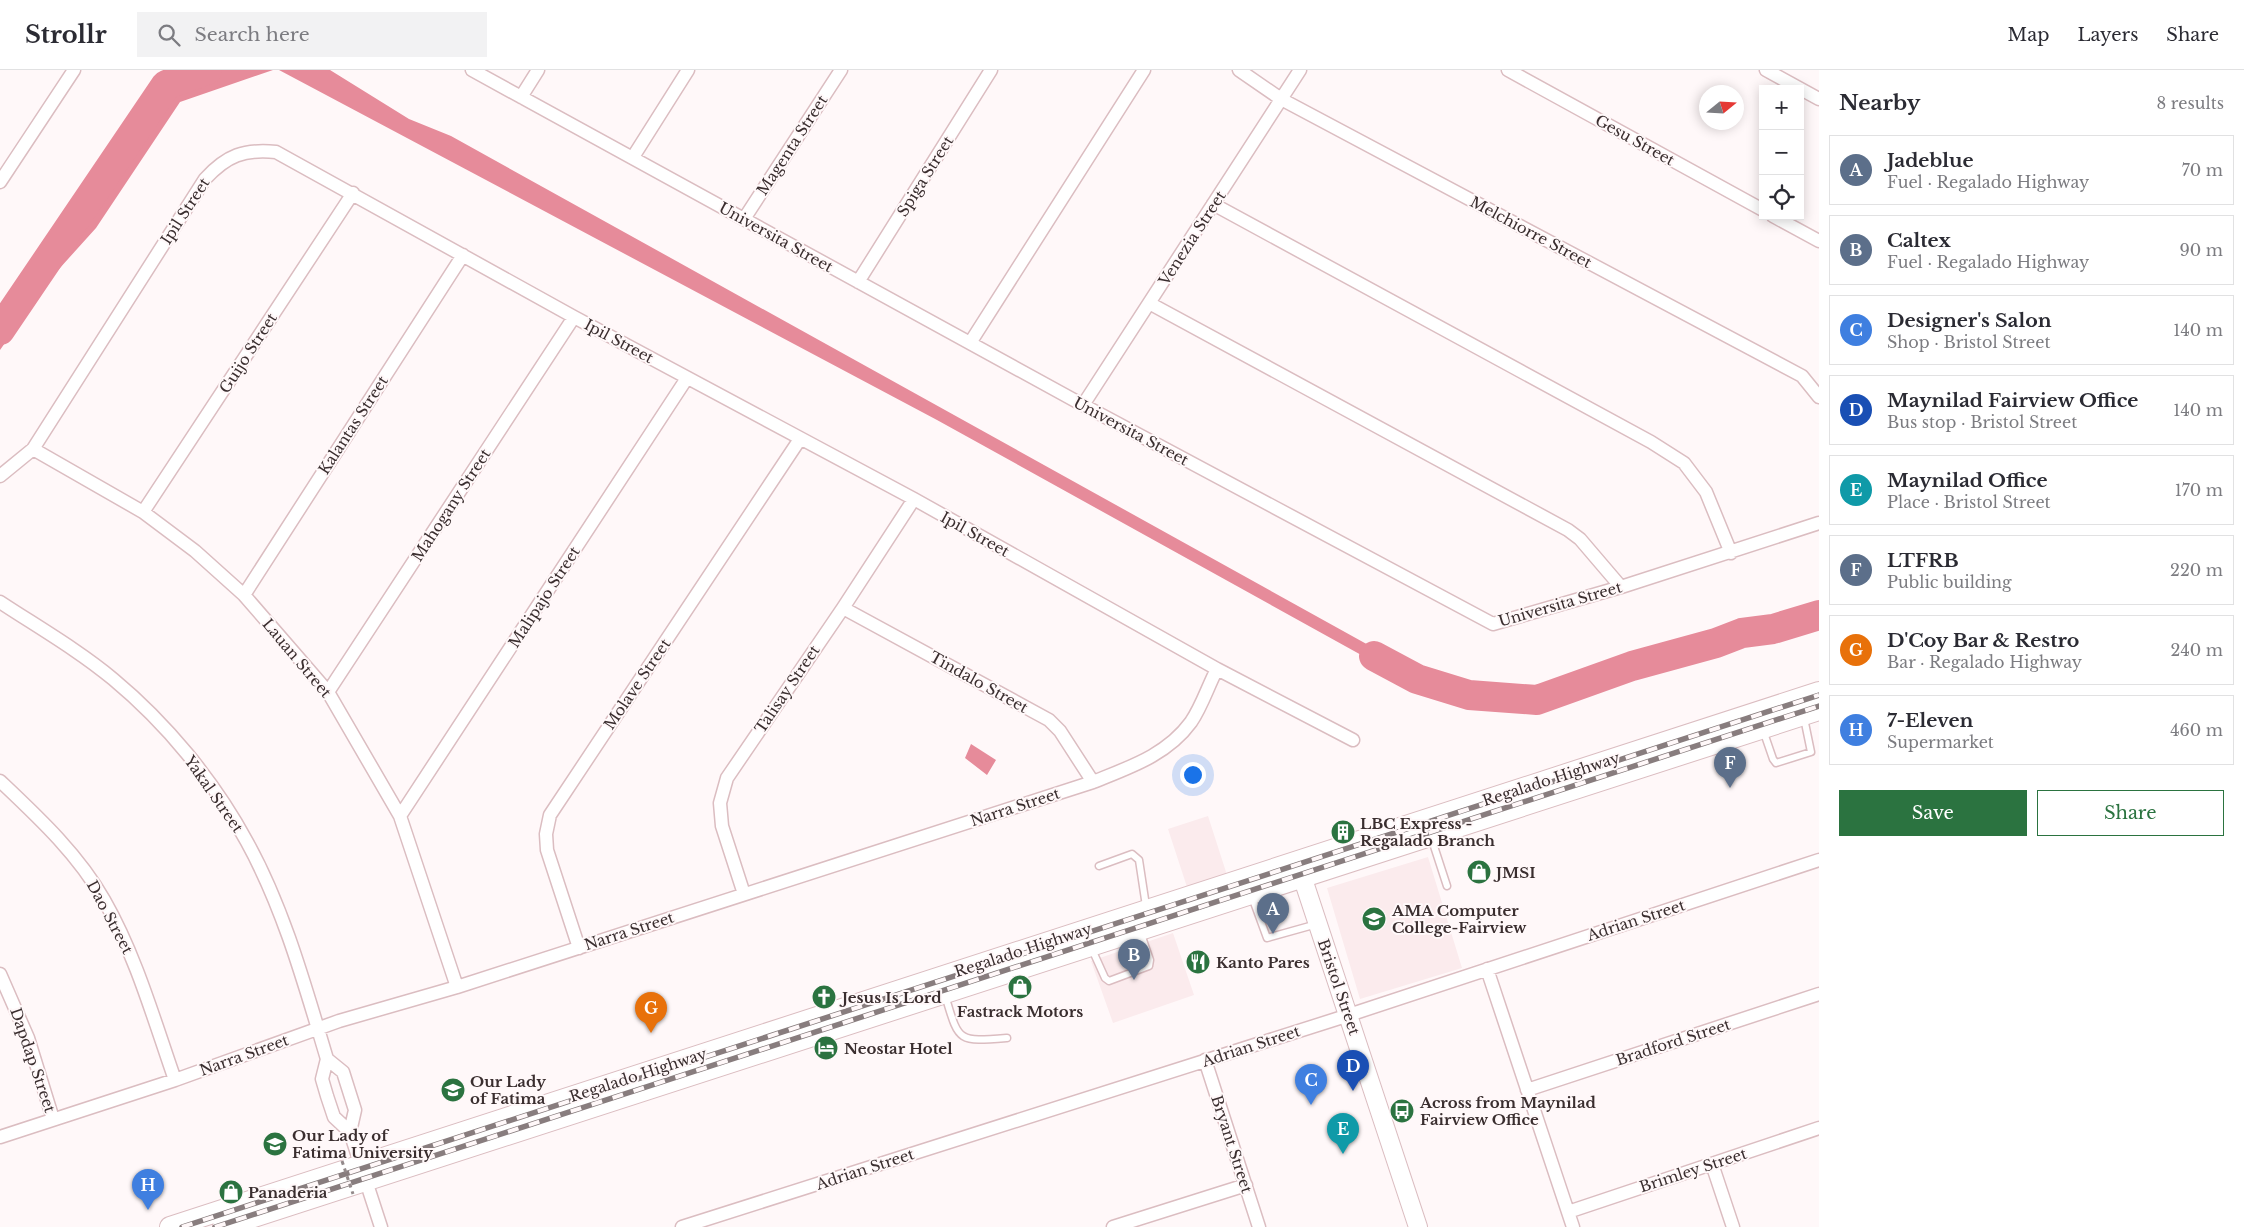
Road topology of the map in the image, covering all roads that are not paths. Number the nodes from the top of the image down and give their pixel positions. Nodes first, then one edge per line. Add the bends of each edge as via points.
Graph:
1 (74, 70) edge
2 (472, 70) edge
3 (538, 70) edge
4 (688, 70) edge
5 (840, 70) edge
6 (991, 70) edge
7 (1144, 70) edge
8 (1238, 70) edge
9 (1300, 70) edge
10 (1508, 70) edge
11 (1766, 70) edge
12 (521, 97) junction
13 (1819, 98) edge
14 (1281, 99) junction
15 (633, 157) junction
16 (0, 182) edge
17 (353, 193) junction
18 (1213, 204) junction
19 (1759, 208) edge
20 (744, 219) junction
21 (1780, 220) edge
22 (1819, 241) edge
23 (463, 255) junction
24 (858, 282) junction
25 (1149, 303) junction
26 (574, 317) junction
27 (970, 343) junction
28 (687, 378) junction
29 (1819, 397) edge
30 (1083, 405) junction
31 (800, 438) junction
32 (33, 449) junction
33 (0, 476) edge
34 (914, 499) junction
35 (144, 512) junction
36 (1819, 523) edge
37 (1731, 553) junction
38 (1621, 587) junction
39 (244, 595) junction
40 (0, 602) edge
41 (843, 608) junction
42 (1216, 670) junction
43 (328, 692) junction
44 (1819, 692) edge
45 (1807, 708) edge
46 (1760, 720) junction
47 (1352, 740) dead end
48 (0, 781) edge
49 (1093, 782) junction
50 (400, 816) junction
51 (1431, 836) junction
52 (1819, 860) edge
53 (1099, 866) dead end
54 (1300, 869) junction
55 (1447, 886) dead end
56 (744, 894) junction
57 (1251, 894) junction
58 (1140, 918) junction
59 (1318, 924) junction
60 (1088, 938) junction
61 (579, 948) junction
62 (1487, 969) junction
63 (0, 974) edge
64 (942, 985) junction
65 (457, 987) junction
66 (1819, 994) edge
67 (1349, 1015) junction
68 (318, 1029) junction
69 (1007, 1038) dead end
70 (327, 1059) junction
71 (1205, 1060) junction
72 (175, 1080) junction
73 (1527, 1090) junction
74 (53, 1119) junction
75 (1819, 1128) edge
76 (350, 1132) junction
77 (0, 1137) edge
78 (1712, 1164) junction
79 (355, 1175) junction
80 (1246, 1185) junction
81 (1568, 1212) junction
82 (170, 1227) edge
83 (223, 1227) edge
84 (380, 1227) edge
85 (682, 1227) edge
86 (1113, 1227) edge
87 (1259, 1227) edge
88 (1418, 1227) edge
89 (1573, 1227) edge
90 (1733, 1227) edge

1 - 16 street
2 - 12 street, Universita Street
3 - 12 street
4 - 15 street
5 - 20 street, Magenta Street
6 - 24 street, Spiga Street
7 - 27 street
8 - 14 street, Melchiorre Street
9 - 14 street, Venezia Street
10 - 19 street, Gesu Street
11 - 13 street
12 - 15 street, Universita Street
14 - 18 street, Venezia Street
14 - 29 street, Melchiorre Street via 1802,376
15 - 20 street, Universita Street
17 - 23 street, Ipil Street
17 - 32 street, Ipil Street via 276,152 255,150 218,165 205,179
17 - 35 street, Guijo Street
18 - 25 street, Venezia Street
18 - 37 street via 1651,442 1684,464 1706,492
20 - 24 street, Universita Street
21 - 22 street
23 - 26 street, Ipil Street
23 - 39 street, Kalantas Street
24 - 27 street, Universita Street
25 - 30 street, Venezia Street
25 - 38 street via 1568,530 1580,539
26 - 28 street, Ipil Street
26 - 43 street, Mahogany Street
27 - 30 street, Universita Street
28 - 31 street, Ipil Street
28 - 50 street, Malipajo Street
30 - 38 street, Universita Street via 1493,624
31 - 34 street, Ipil Street
31 - 61 street, Molave Street via 550,815 547,850
32 - 33 street, Ipil Street
32 - 35 street, Lauan Street
34 - 41 street, Talisay Street
34 - 42 street, Ipil Street
35 - 39 street, Lauan Street via 195,551
36 - 37 street, Universita Street
37 - 38 street, Universita Street
39 - 43 street, Lauan Street
40 - 68 street, Yakal Street via 113,679 143,706 202,774 248,842 269,887
41 - 49 street, Tindalo Street via 1049,720 1060,731
41 - 56 street, Talisay Street via 727,778 720,803 722,826
42 - 47 street, Ipil Street
42 - 49 street, Narra Street via 1191,721 1172,743 1147,760
43 - 50 street, Lauan Street
44 - 45 main road, Regalado Highway
45 - 46 main road, Regalado Highway
45 - 46 lane via 1811,752 1776,763
46 - 51 main road, Regalado Highway
46 - 54 main road, Regalado Highway
48 - 72 street, Dao Street via 47,826 104,899 126,942
49 - 56 street, Narra Street
50 - 65 street, Lauan Street
51 - 54 main road, Regalado Highway
51 - 55 lane
52 - 62 street, Adrian Street
53 - 58 lane via 1132,854 1139,860
54 - 57 main road, Regalado Highway
54 - 58 main road, Regalado Highway
54 - 59 street, Bristol Street
56 - 61 street, Narra Street
57 - 58 main road, Regalado Highway
57 - 59 lane via 1267,938
58 - 60 main road, Regalado Highway
58 - 60 lane via 1149,966 1109,981
59 - 67 street, Bristol Street
60 - 64 main road, Regalado Highway
61 - 65 street, Narra Street
62 - 67 street, Adrian Street
62 - 73 street
63 - 74 street, Dapdap Street via 28,1038
64 - 69 lane via 956,1030 964,1038
64 - 79 main road, Regalado Highway
65 - 68 street, Narra Street
66 - 73 street, Bradford Street
67 - 71 street, Adrian Street
67 - 88 street, Bristol Street
68 - 70 street, Yakal Street
68 - 72 street, Narra Street
70 - 76 street, Yakal Street via 322,1079 327,1097 334,1117
70 - 76 street, Yakal Street via 343,1072 354,1110
71 - 80 street, Bryant Street
71 - 85 street, Adrian Street
72 - 74 street, Narra Street
73 - 81 street
74 - 77 street, Narra Street
75 - 78 street, Brimley Street
76 - 79 street, Yakal Street
78 - 81 street, Brimley Street
78 - 90 street
79 - 82 main road, Regalado Highway
79 - 83 main road, Regalado Highway
79 - 84 street, Yakal Street
80 - 86 street
80 - 87 street, Bryant Street
81 - 89 street

